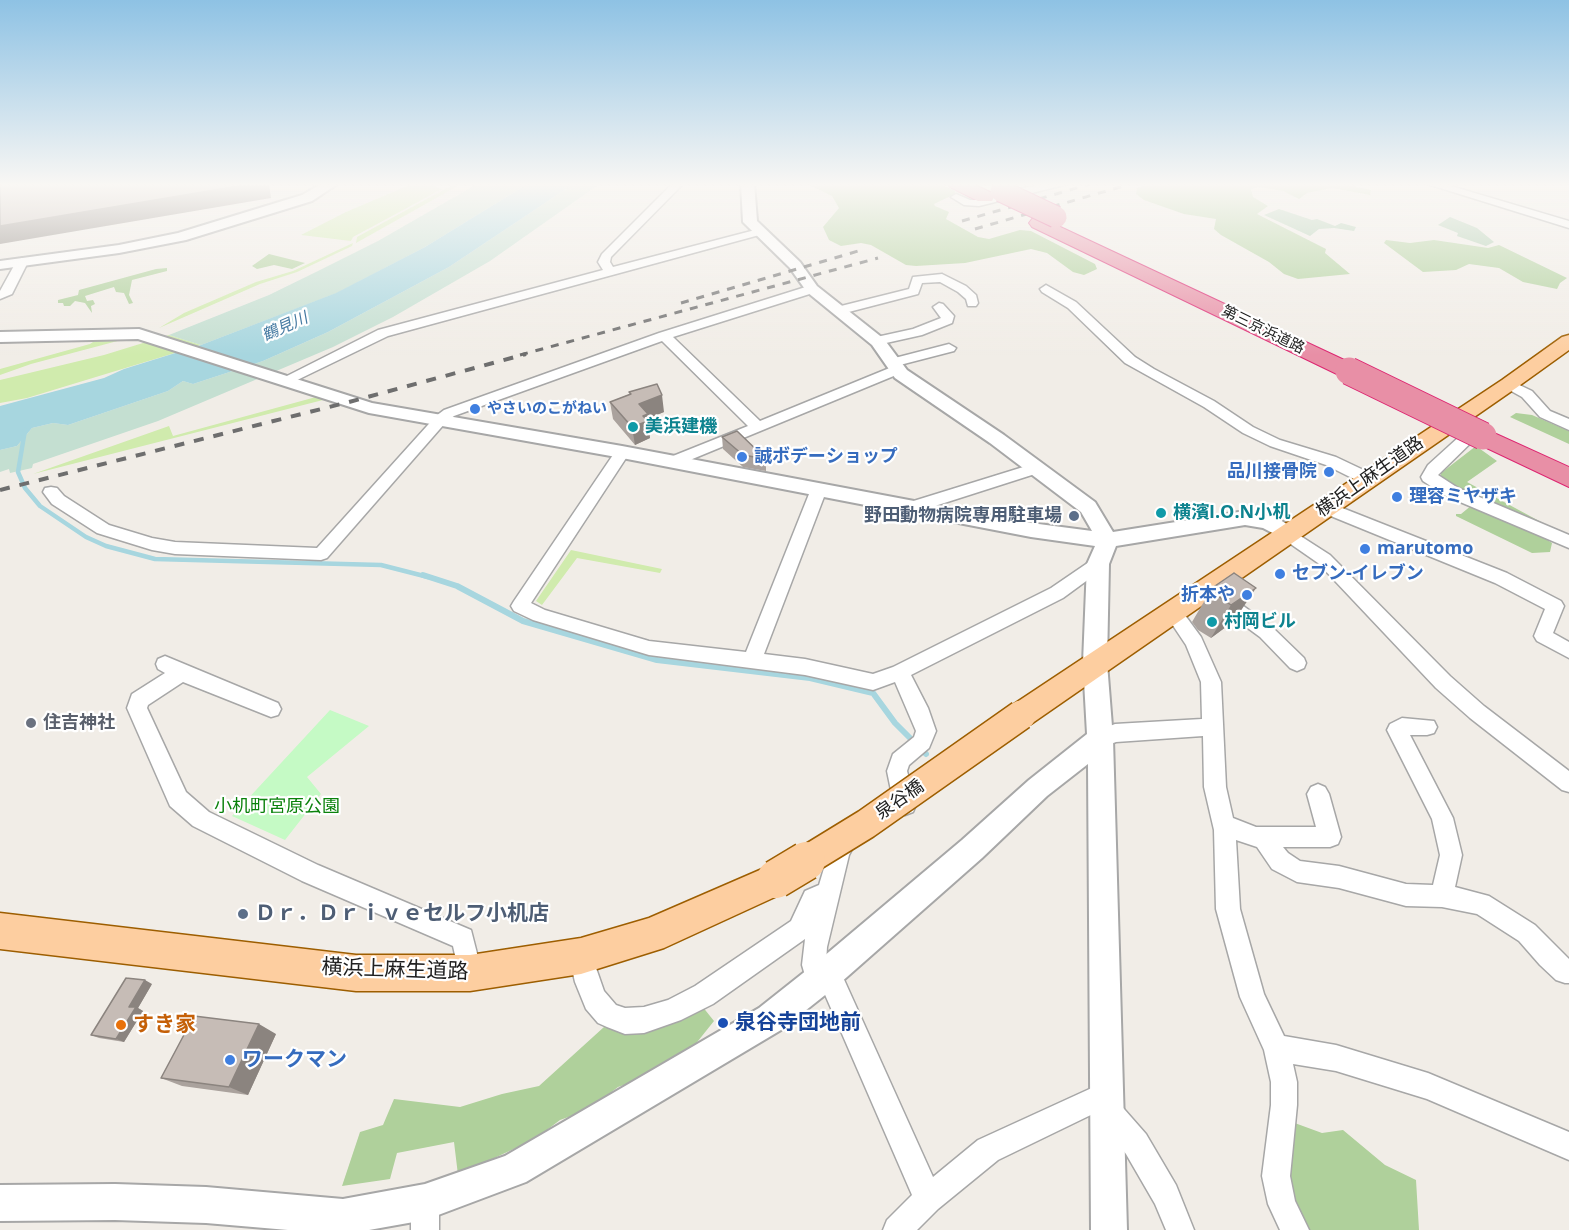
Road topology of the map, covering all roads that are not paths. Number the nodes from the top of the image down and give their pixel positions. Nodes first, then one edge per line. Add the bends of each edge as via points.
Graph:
1 (163, 240) edge
2 (622, 240) edge
3 (728, 240) edge
4 (768, 240) edge
5 (1091, 240) edge
6 (22, 262) junction
7 (0, 265) edge
8 (610, 272) junction
9 (812, 289) junction
10 (1046, 289) dead end
11 (0, 295) edge
12 (972, 303) dead end
13 (939, 307) dead end
14 (841, 310) junction
15 (664, 336) junction
16 (0, 337) edge
17 (876, 341) junction
18 (1568, 342) edge
19 (949, 348) dead end
20 (894, 366) junction
21 (280, 380) junction
22 (1509, 384) junction
23 (1459, 416) junction
24 (441, 419) junction
25 (1569, 425) edge
26 (758, 427) junction
27 (1491, 430) junction
28 (622, 452) junction
29 (1569, 458) edge
30 (673, 462) junction
31 (1034, 469) junction
32 (1569, 478) edge
33 (1368, 479) junction
34 (819, 489) junction
35 (51, 492) dead end
36 (913, 507) junction
37 (1327, 508) junction
38 (1288, 534) junction
39 (1108, 540) junction
40 (1569, 542) edge
41 (1098, 564) junction
42 (1207, 589) junction
43 (1562, 610) edge
44 (1173, 612) junction
45 (1569, 651) edge
46 (752, 661) junction
47 (1095, 663) junction
48 (1297, 663) dead end
49 (900, 672) junction
50 (271, 709) dead end
51 (1021, 715) joint
52 (1213, 727) junction
53 (1427, 727) dead end
54 (1100, 739) junction
55 (1569, 783) edge
56 (1318, 794) dead end
57 (1224, 825) junction
58 (1258, 836) junction
59 (776, 879) joint
60 (829, 892) junction
61 (1442, 896) junction
62 (0, 931) edge
63 (581, 956) junction
64 (1569, 971) edge
65 (470, 973) junction
66 (823, 976) junction
67 (1276, 1048) junction
68 (1107, 1101) junction
69 (1569, 1146) edge
70 (928, 1199) junction
71 (0, 1203) edge
72 (425, 1216) edge
73 (897, 1230) edge
74 (1109, 1230) edge
75 (1180, 1230) edge
76 (1295, 1230) edge

1 - 6 street
2 - 8 street via 603,262
3 - 8 street
4 - 9 street via 795,265
5 - 27 highway, 第三京浜道路, bridge
6 - 7 street
6 - 11 street via 6,294
8 - 21 street via 382,333
9 - 14 street
9 - 15 street
10 - 33 street via 1072,305 1130,360 1149,372 1266,439 1331,461
12 - 14 street via 962,289 942,278 917,280 914,291
13 - 17 street via 948,316 946,320 917,332
14 - 17 street
15 - 24 street via 474,403
15 - 26 street
16 - 21 street via 129,333
17 - 20 street
18 - 22 main road, 横浜上麻生道路
19 - 20 street
20 - 26 street
20 - 31 street
21 - 24 street via 369,408
22 - 23 main road, 横浜上麻生道路
22 - 25 street via 1527,394 1545,414
23 - 33 main road, 横浜上麻生道路
23 - 40 street via 1480,426 1429,477 1452,492
24 - 28 street
24 - 35 street via 321,554 234,552 152,544 103,529
26 - 30 street
27 - 29 highway, 第三京浜道路
27 - 32 highway, 第三京浜道路
28 - 30 street
28 - 46 street via 520,606 649,648
30 - 34 street
31 - 36 street
31 - 39 street via 1088,507
33 - 37 main road, 横浜上麻生道路
34 - 36 street
34 - 46 street
36 - 39 street
37 - 38 main road, 横浜上麻生道路
37 - 43 street via 1501,578
38 - 39 street via 1268,522 1245,518
38 - 42 main road, 横浜上麻生道路
38 - 55 street via 1324,558 1443,682
39 - 41 street
41 - 47 street
41 - 49 street via 1057,593
42 - 44 main road, 横浜上麻生道路
42 - 48 street via 1266,632
43 - 45 street via 1543,636
44 - 47 main road, 横浜上麻生道路
44 - 52 street via 1194,642 1211,682
46 - 49 street via 805,667 866,681
47 - 51 main road, 横浜上麻生道路
47 - 54 street
49 - 60 street via 926,731 917,746 900,760 897,771 905,812 895,818 869,815 853,827 839,852
50 - 65 street via 173,668 139,700 137,708 178,799 201,819 300,868 463,938
51 - 59 main road, 泉谷橋, bridge via 866,824
52 - 54 street via 1115,733
52 - 57 street via 1215,787
53 - 61 street via 1402,726 1397,730 1442,818 1451,855
54 - 66 street via 1038,788
54 - 68 street
56 - 58 street via 1330,837
57 - 58 street
57 - 67 street via 1228,909 1252,997
58 - 61 street via 1280,861 1297,871 1332,875 1406,896
59 - 63 main road, 横浜上麻生道路 via 651,935
60 - 63 street via 813,899 799,929 789,938 704,994 644,1020 625,1021 607,1014 595,1000
60 - 66 street via 815,947 814,964
61 - 64 street via 1481,904 1527,933 1548,957
62 - 65 main road, 横浜上麻生道路 via 356,973
63 - 65 main road, 横浜上麻生道路
66 - 70 street
66 - 72 street via 770,1019 514,1170
67 - 69 street via 1336,1058 1428,1086
67 - 76 street via 1284,1082 1284,1105 1276,1176 1282,1204
68 - 70 street via 988,1150
68 - 74 street
68 - 75 street via 1166,1195
70 - 73 street
71 - 72 street via 115,1202 343,1217

